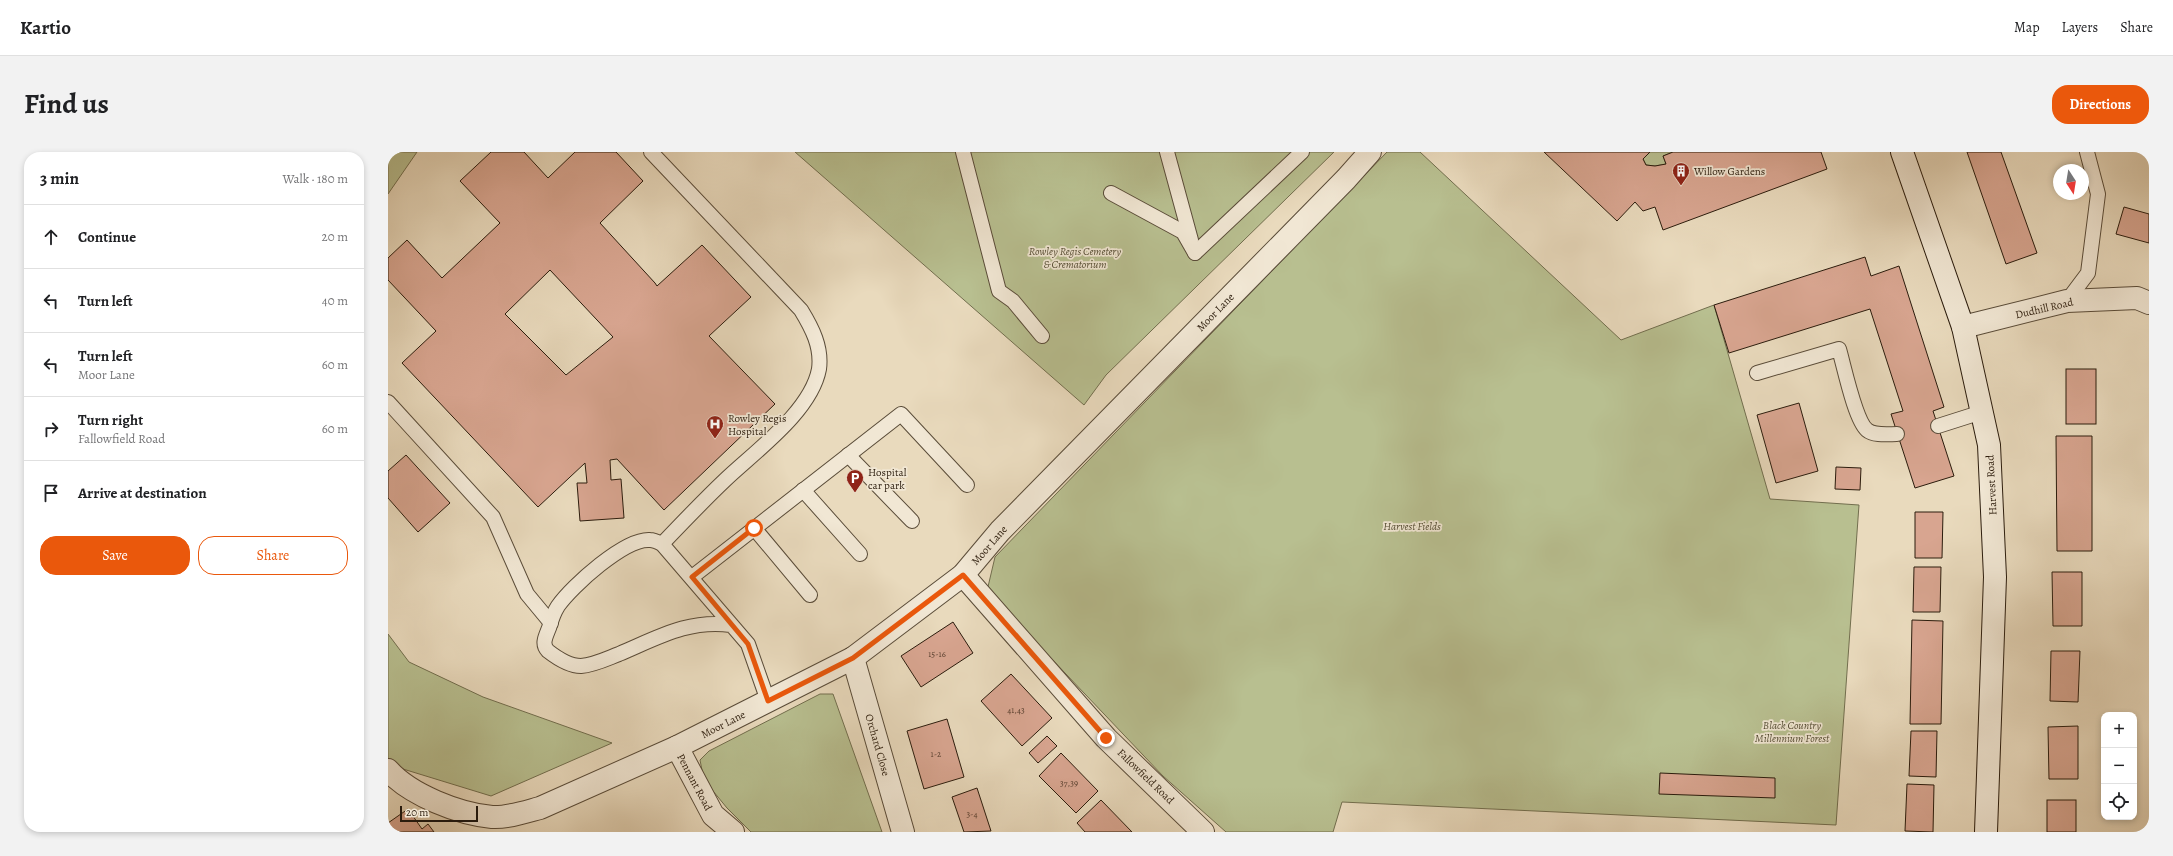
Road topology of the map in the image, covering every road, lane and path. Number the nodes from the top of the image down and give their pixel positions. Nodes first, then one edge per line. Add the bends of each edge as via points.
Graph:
1 (651, 152) edge
2 (963, 152) edge
3 (1167, 152) edge
4 (1302, 152) edge
5 (1370, 152) edge
6 (1902, 152) edge
7 (2087, 152) edge
8 (1289, 158) edge
9 (1111, 193) dead end
10 (1195, 253) junction
11 (2067, 301) junction
12 (2149, 303) edge
13 (1963, 327) junction
14 (1042, 336) dead end
15 (1757, 373) dead end
16 (388, 402) edge
17 (1982, 412) junction
18 (1938, 426) dead end
19 (1898, 434) dead end
20 (848, 455) junction
21 (967, 485) dead end
22 (803, 490) junction
23 (912, 521) dead end
24 (754, 528) junction
25 (662, 544) junction
26 (860, 554) dead end
27 (963, 575) junction
28 (692, 577) junction
29 (810, 595) dead end
30 (551, 623) junction
31 (732, 625) junction
32 (853, 658) junction
33 (768, 701) junction
34 (677, 747) junction
35 (388, 770) edge
36 (496, 825) edge
37 (733, 832) edge
38 (903, 832) edge
39 (1203, 832) edge
40 (1986, 832) edge

1 - 25 lane via 801,310 817,341 820,358 814,386 794,415
2 - 14 lane via 999,291 1013,301
3 - 10 lane
4 - 8 lane
5 - 27 street, Moor Lane via 1000,531
6 - 13 street, Harvest Road
7 - 11 lane via 2098,194 2088,273
8 - 10 lane
9 - 10 lane via 1183,232
11 - 12 street, Dudhill Road via 2137,298
11 - 13 street, Dudhill Road
13 - 17 street, Harvest Road
15 - 19 lane via 1839,348 1860,419 1868,431 1881,435
16 - 30 lane via 493,517 526,594
17 - 18 lane
17 - 40 street, Harvest Road via 1989,445 1995,577
20 - 21 lane via 901,414
20 - 22 lane
20 - 23 lane
22 - 24 lane
22 - 26 lane
24 - 28 lane
24 - 29 lane
25 - 28 lane
25 - 30 lane via 650,540 639,542 612,556 568,594 557,607
27 - 32 street, Moor Lane
27 - 39 street, Fallowfield Road via 1106,738
28 - 31 lane
30 - 31 lane via 544,640 546,649 564,662 580,666 598,662 682,628 712,622
31 - 33 lane via 748,644
32 - 33 street, Moor Lane
32 - 38 street, Orchard Close
33 - 34 street, Moor Lane
34 - 36 street, Moor Lane
34 - 37 street, Pennant Road via 713,815
35 - 36 street, Moor Lane via 397,780 425,796

